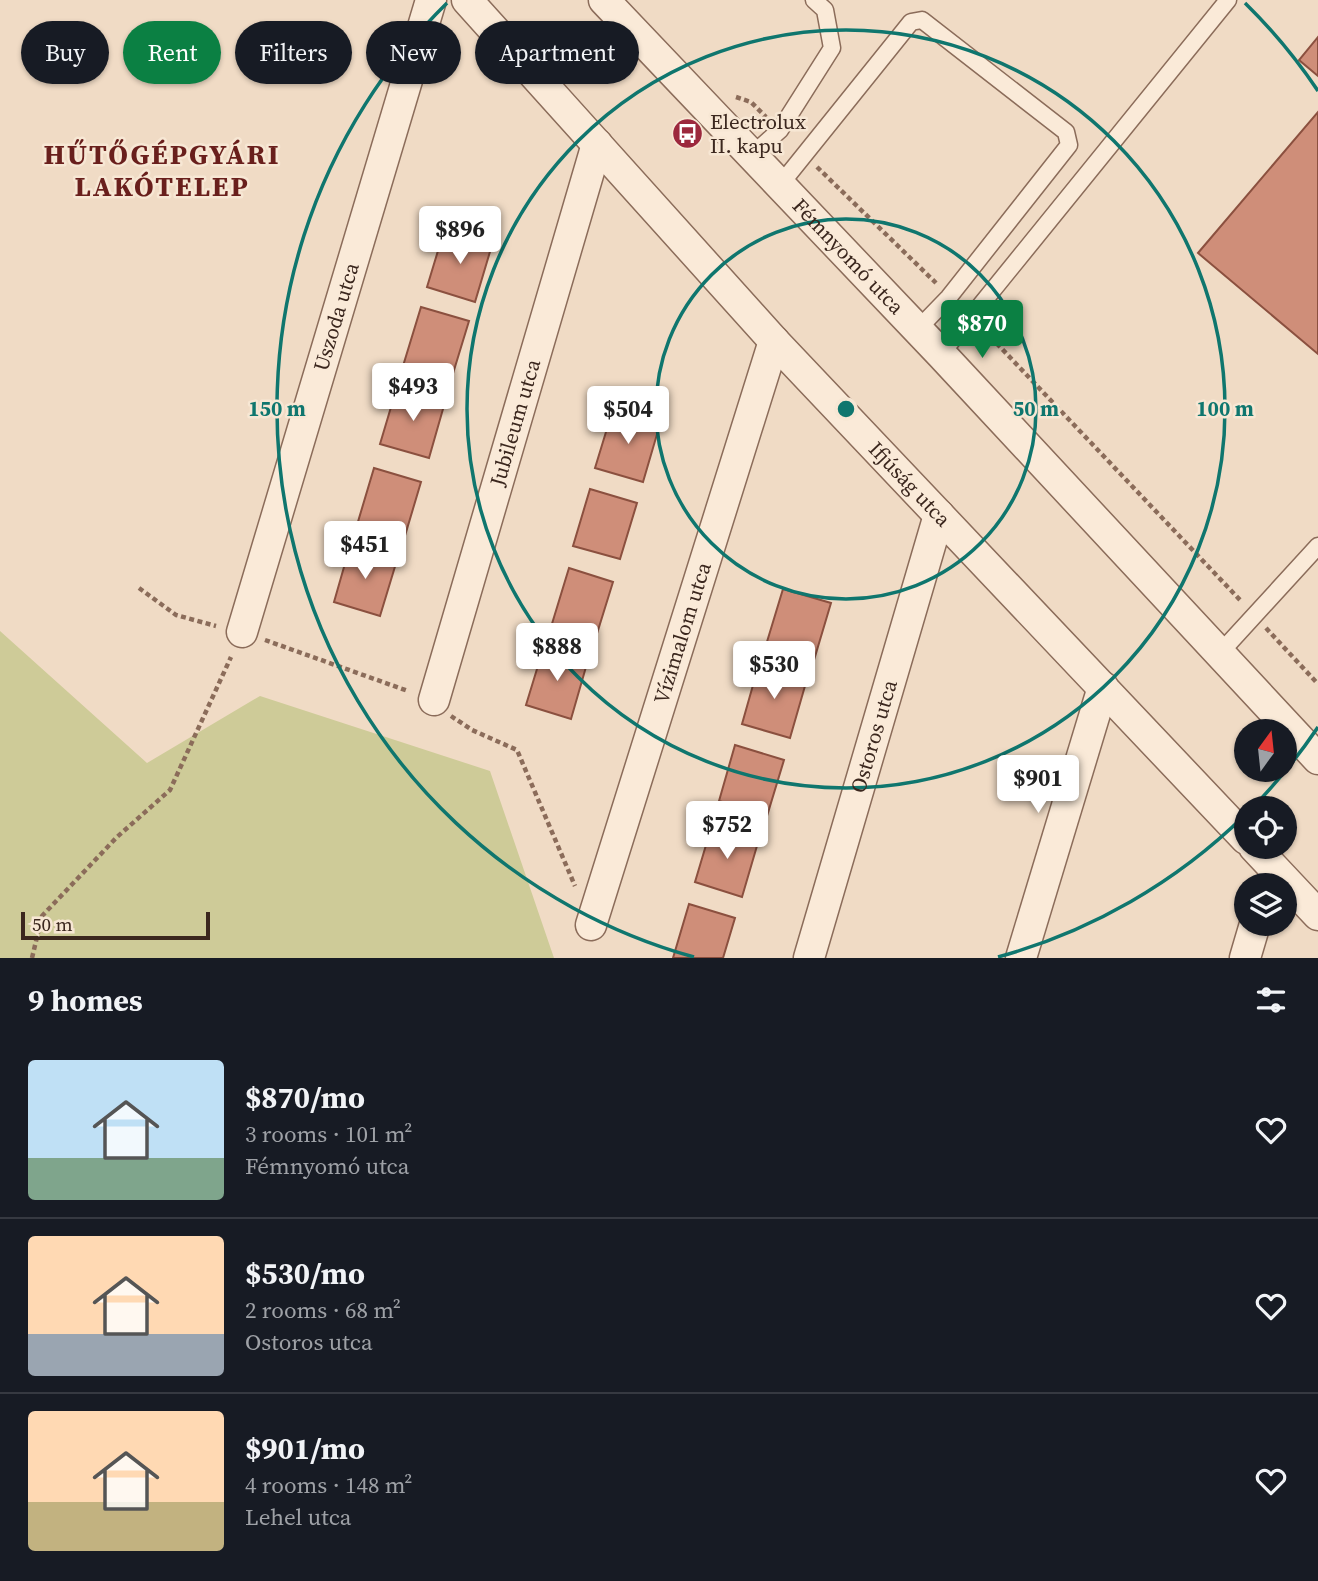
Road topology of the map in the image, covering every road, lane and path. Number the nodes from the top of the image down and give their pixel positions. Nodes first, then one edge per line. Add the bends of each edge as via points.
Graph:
1 (431, 0) edge
2 (467, 0) edge
3 (604, 0) edge
4 (814, 0) edge
5 (1228, 0) edge
6 (597, 144) junction
7 (751, 155) junction
8 (780, 185) junction
9 (918, 329) junction
10 (774, 341) junction
11 (941, 354) junction
12 (939, 515) junction
13 (1318, 546) edge
14 (139, 588) dead end
15 (242, 632) junction
16 (1220, 653) junction
17 (1103, 687) junction
18 (434, 700) junction
19 (1318, 759) edge
20 (1234, 826) edge
21 (1264, 866) edge
22 (1318, 915) edge
23 (592, 925) joint
24 (1251, 936) edge
25 (32, 958) edge
26 (809, 958) edge
27 (1021, 958) edge
28 (1245, 958) edge

1 - 15 street, Uszoda utca
2 - 6 street, Ifjúság utca
3 - 7 street, Fémnyomó utca
4 - 7 lane via 825,10 832,48 780,130
5 - 11 lane
6 - 10 street, Ifjúság utca
6 - 18 street, Jubileum utca
7 - 8 street, Fémnyomó utca
8 - 9 street, Fémnyomó utca
8 - 9 lane via 911,22 922,20 1066,132 1069,145 949,297
9 - 11 street, Fémnyomó utca
10 - 12 street, Ifjúság utca
10 - 23 street, Vízimalom utca
11 - 16 street, Fémnyomó utca
12 - 17 street, Ifjúság utca
12 - 26 street, Ostoros utca
13 - 16 lane
14 - 15 path via 176,615
15 - 18 path
15 - 25 path via 170,790 41,916
16 - 19 street, Fémnyomó utca
17 - 20 street, Ifjúság utca
17 - 27 street
18 - 23 path via 472,730 517,750
21 - 22 street
24 - 28 street

